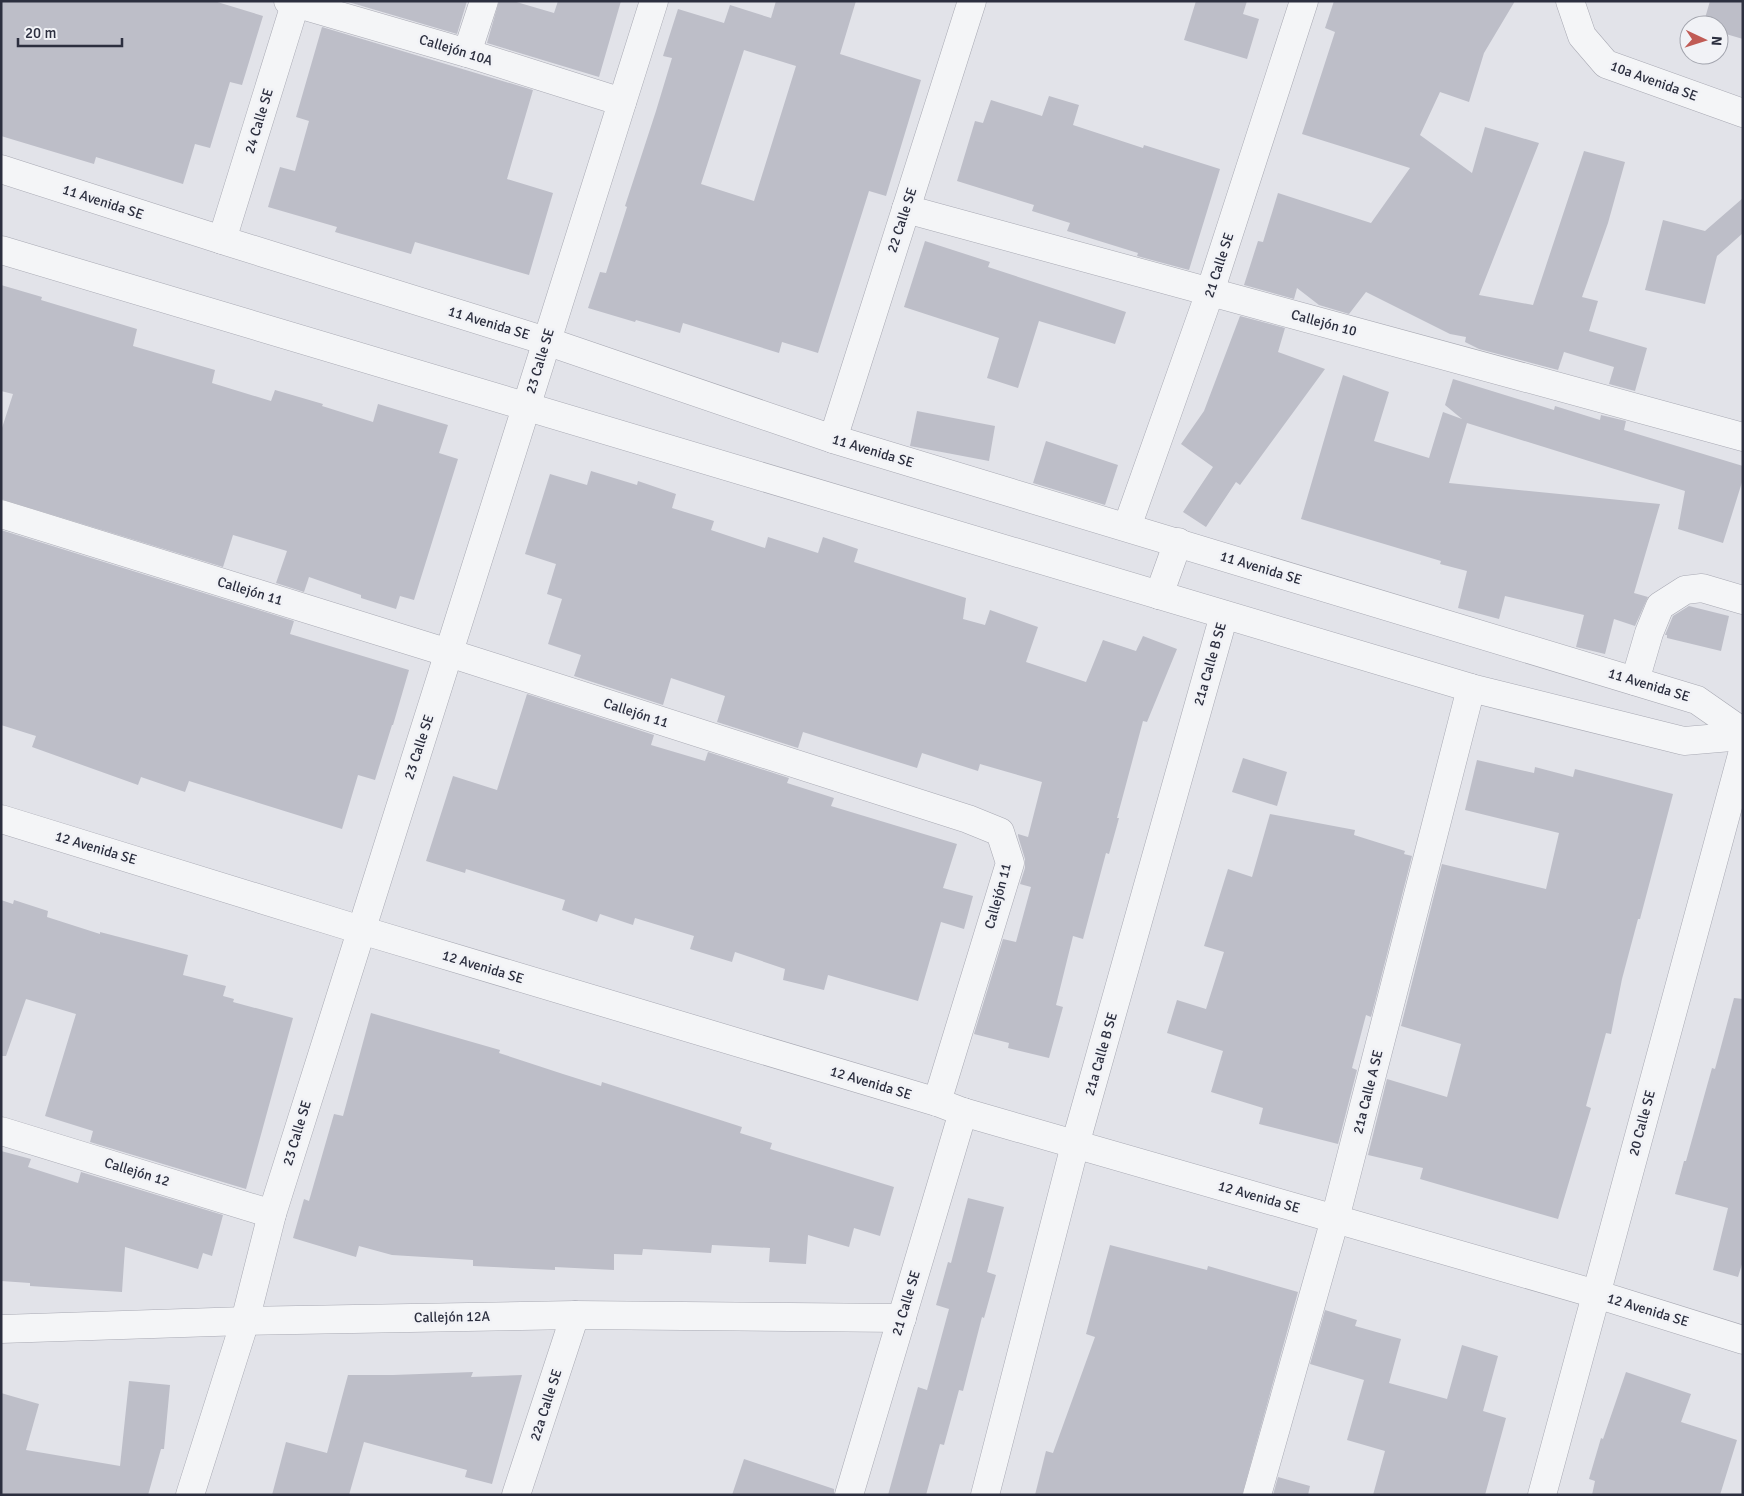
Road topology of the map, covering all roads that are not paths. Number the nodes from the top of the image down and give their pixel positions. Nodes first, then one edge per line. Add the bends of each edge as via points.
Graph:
1 (484, 1) edge
2 (654, 1) edge
3 (972, 1) edge
4 (1304, 1) edge
5 (1570, 1) edge
6 (293, 2) edge
7 (467, 54) junction
8 (622, 102) junction
9 (1743, 114) edge
10 (1, 170) edge
11 (906, 209) junction
12 (222, 240) junction
13 (1, 250) edge
14 (1210, 292) junction
15 (546, 341) junction
16 (526, 407) junction
17 (1743, 437) edge
18 (833, 439) junction
19 (1, 514) edge
20 (1127, 527) junction
21 (1178, 542) junction
22 (1159, 595) junction
23 (1743, 600) edge
24 (1224, 615) junction
25 (450, 653) junction
26 (1635, 681) junction
27 (1471, 688) junction
28 (1743, 734) edge
29 (1743, 751) edge
30 (1, 819) edge
31 (361, 930) junction
32 (937, 1102) junction
33 (963, 1112) junction
34 (1, 1131) edge
35 (1075, 1145) junction
36 (272, 1214) junction
37 (1336, 1219) junction
38 (1596, 1294) junction
39 (575, 1315) junction
40 (902, 1318) junction
41 (245, 1321) junction
42 (1, 1330) edge
43 (1743, 1340) edge
44 (190, 1495) edge
45 (516, 1495) edge
46 (849, 1495) edge
47 (985, 1495) edge
48 (1257, 1495) edge
49 (1542, 1495) edge

1 - 7 street
2 - 8 street, 23 Calle SE
3 - 11 street, 22 Calle SE
4 - 14 street, 21 Calle SE
5 - 9 street, 10a Avenida SE via 1582,36 1606,64
6 - 7 street, Callejón 10A
6 - 12 street, 24 Calle SE
7 - 8 street, Callejón 10A
8 - 15 street, 23 Calle SE
10 - 12 street, 11 Avenida SE
11 - 14 street, Callejón 10
11 - 18 street, 22 Calle SE
12 - 15 street, 11 Avenida SE
13 - 16 street, 11 Avenida SE
14 - 17 street, Callejón 10
14 - 20 street, 21 Calle SE
15 - 16 street, 23 Calle SE
15 - 18 street, 11 Avenida SE
16 - 22 street, 11 Avenida SE
16 - 25 street, 23 Calle SE
18 - 20 street, 11 Avenida SE
19 - 25 street, Callejón 11
20 - 21 street, 11 Avenida SE
21 - 22 street
21 - 26 street, 11 Avenida SE
22 - 24 street, 11 Avenida SE
23 - 26 street via 1702,588 1686,590 1660,606
24 - 27 street, 11 Avenida SE
24 - 35 street, 21a Calle B SE
25 - 31 street, 23 Calle SE
25 - 32 street, Callejón 11 via 1000,832 1010,862
26 - 28 street, 11 Avenida SE via 1697,700
27 - 28 street, 11 Avenida SE via 1684,741
27 - 37 street, 21a Calle A SE
29 - 38 street, 20 Calle SE
30 - 31 street, 12 Avenida SE
31 - 32 street, 12 Avenida SE
31 - 36 street, 23 Calle SE
32 - 33 street, 12 Avenida SE
33 - 35 street, 12 Avenida SE
33 - 40 street, 21 Calle SE
34 - 36 street, Callejón 12
35 - 37 street, 12 Avenida SE
35 - 47 street, 21a Calle B SE
36 - 41 street, 23 Calle SE
37 - 38 street, 12 Avenida SE
37 - 48 street, 21a Calle A SE
38 - 43 street, 12 Avenida SE
38 - 49 street, 20 Calle SE
39 - 40 street, Callejón 12A
39 - 41 street, Callejón 12A
39 - 45 street, 22a Calle SE
40 - 46 street, 21 Calle SE
41 - 42 street, Callejón 12A
41 - 44 street, 23 Calle SE

